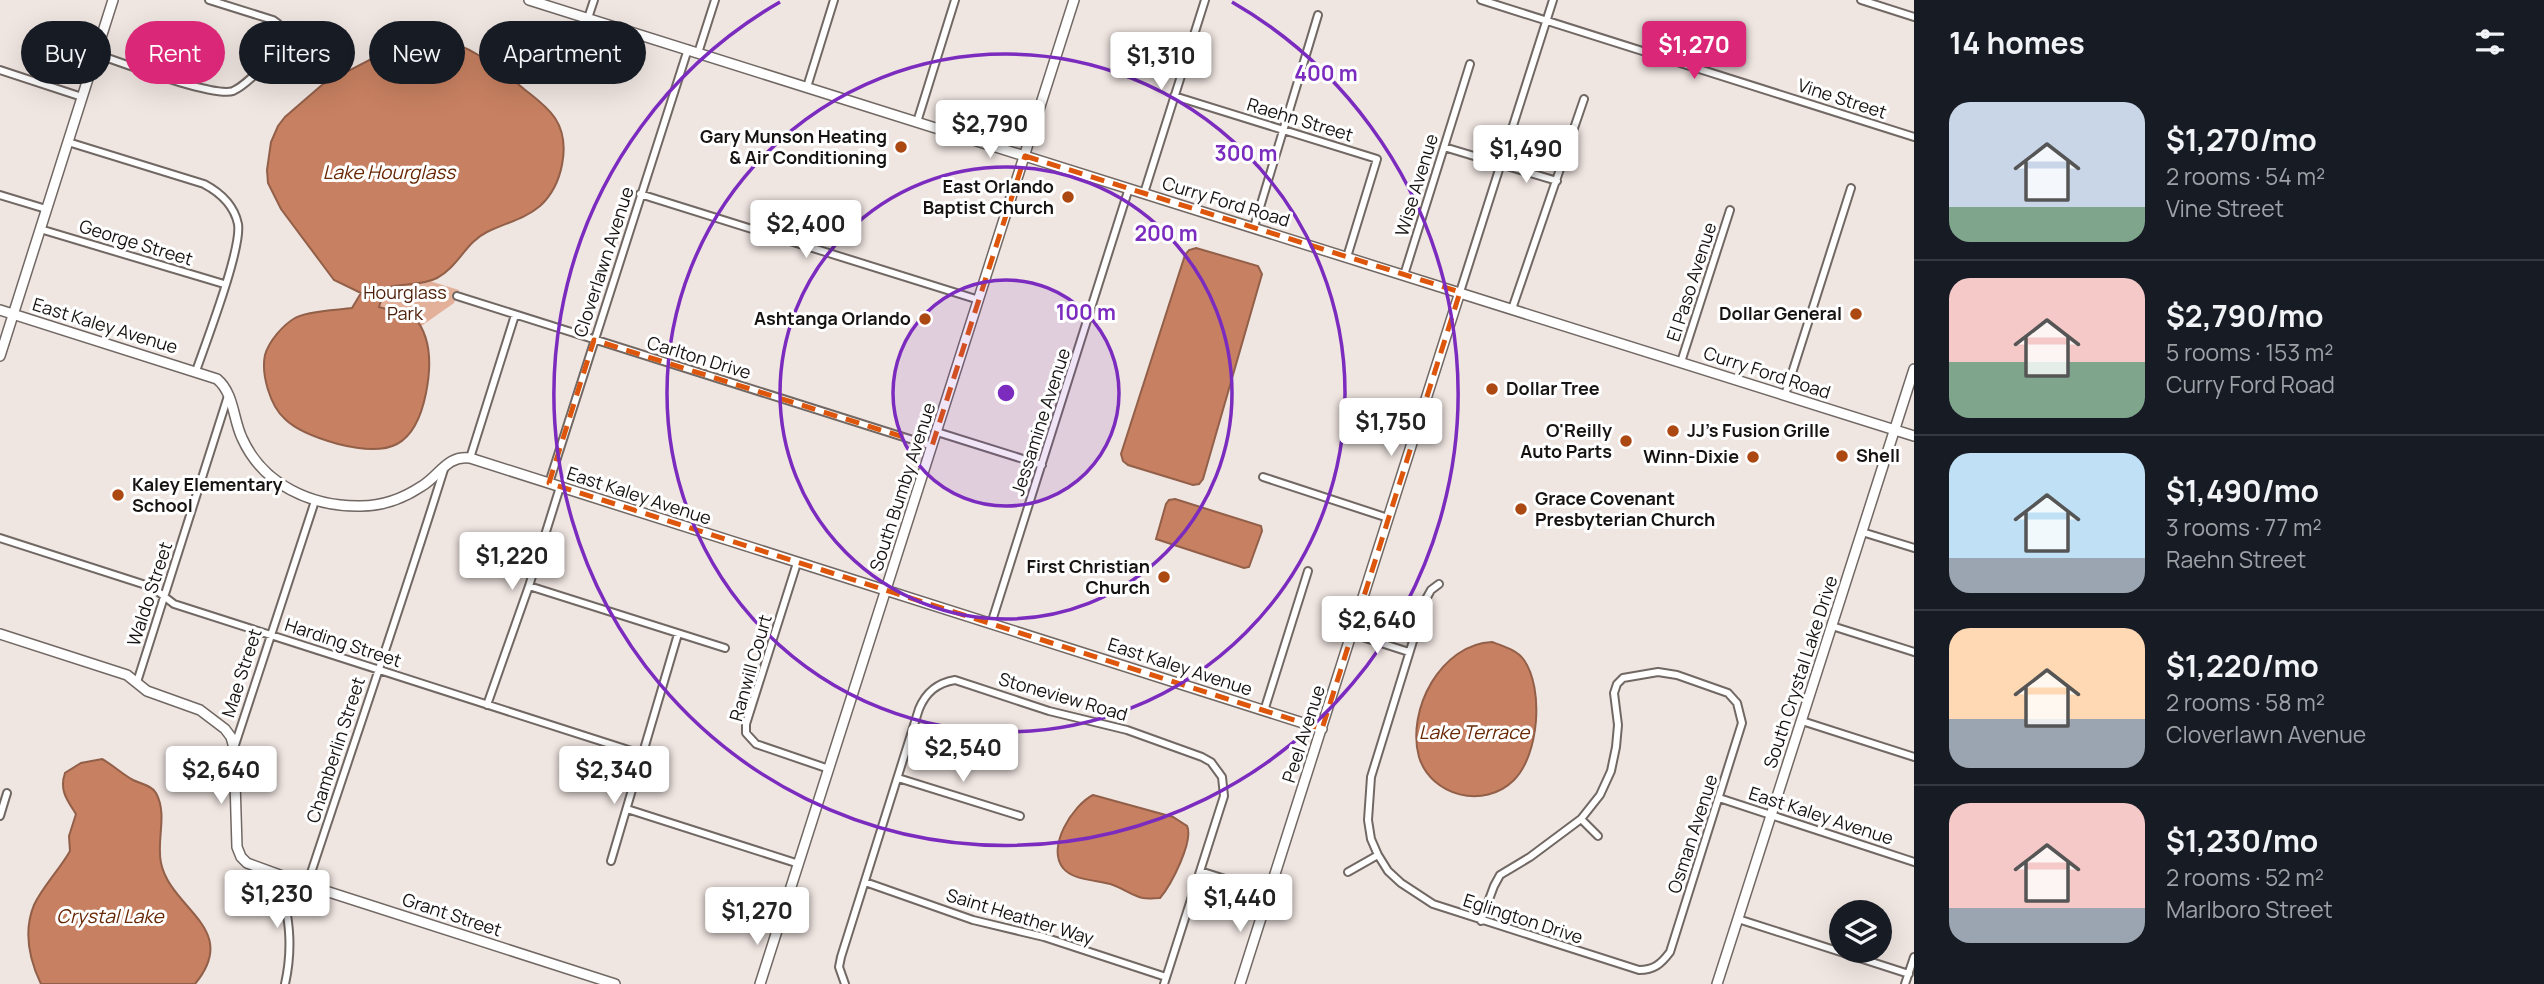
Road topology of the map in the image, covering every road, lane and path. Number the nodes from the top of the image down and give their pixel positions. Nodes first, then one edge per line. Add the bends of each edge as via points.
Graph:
1 (114, 0) edge
2 (209, 0) edge
3 (532, 0) edge
4 (594, 0) edge
5 (715, 0) edge
6 (834, 0) edge
7 (955, 0) edge
8 (1074, 0) edge
9 (1205, 0) edge
10 (1481, 0) edge
11 (1553, 0) edge
12 (1861, 0) edge
13 (1318, 15) dead end
14 (1914, 16) edge
15 (588, 18) junction
16 (107, 21) edge
17 (1547, 21) junction
18 (688, 49) junction
19 (698, 53) junction
20 (111, 59) edge
21 (1470, 64) dead end
22 (0, 70) edge
23 (86, 84) edge
24 (807, 86) junction
25 (1174, 96) junction
26 (82, 97) junction
27 (1584, 99) dead end
28 (917, 122) junction
29 (1283, 130) junction
30 (1914, 137) edge
31 (68, 142) junction
32 (1444, 147) junction
33 (1025, 156) junction
34 (1501, 164) junction
35 (1557, 181) junction
36 (1129, 188) junction
37 (1852, 188) dead end
38 (1144, 193) junction
39 (640, 194) junction
40 (0, 195) edge
41 (46, 209) junction
42 (1730, 210) dead end
43 (1254, 227) junction
44 (40, 229) junction
45 (1348, 257) junction
46 (1404, 275) junction
47 (224, 284) junction
48 (1460, 292) junction
49 (457, 296) dead end
50 (979, 300) junction
51 (1512, 309) junction
52 (0, 310) edge
53 (13, 314) junction
54 (515, 315) junction
55 (594, 340) junction
56 (0, 356) edge
57 (1681, 362) junction
58 (1914, 369) edge
59 (196, 371) junction
60 (228, 394) junction
61 (1785, 395) junction
62 (1895, 430) junction
63 (937, 432) junction
64 (1914, 436) edge
65 (932, 446) junction
66 (470, 458) junction
67 (446, 465) junction
68 (1042, 465) junction
69 (1263, 477) dead end
70 (548, 483) junction
71 (560, 487) junction
72 (315, 501) junction
73 (1388, 517) junction
74 (1862, 532) junction
75 (0, 538) edge
76 (1914, 548) edge
77 (797, 563) junction
78 (1308, 570) dead end
79 (1439, 584) dead end
80 (529, 586) junction
81 (886, 592) junction
82 (164, 596) junction
83 (1357, 620) junction
84 (991, 624) junction
85 (1832, 626) junction
86 (0, 634) edge
87 (678, 634) junction
88 (1353, 634) junction
89 (272, 635) junction
90 (1413, 639) junction
91 (724, 648) dead end
92 (1409, 652) junction
93 (1914, 652) edge
94 (377, 669) junction
95 (137, 682) junction
96 (487, 705) junction
97 (1264, 711) junction
98 (1802, 721) junction
99 (1322, 729) junction
100 (234, 748) junction
101 (641, 754) junction
102 (1914, 757) edge
103 (830, 769) junction
104 (898, 778) junction
105 (7, 793) dead end
106 (1719, 798) junction
107 (627, 808) junction
108 (0, 816) edge
109 (1020, 816) dead end
110 (1772, 817) junction
111 (1581, 819) junction
112 (1598, 836) dead end
113 (1378, 855) junction
114 (611, 861) dead end
115 (1914, 862) edge
116 (799, 864) junction
117 (1200, 871) junction
118 (1348, 872) dead end
119 (280, 876) junction
120 (865, 882) junction
121 (307, 885) junction
122 (1269, 893) junction
123 (1738, 919) junction
124 (1481, 921) junction
125 (1670, 952) joint
126 (1914, 957) edge
127 (1909, 974) junction
128 (1165, 981) edge
129 (285, 984) edge
130 (615, 984) edge
131 (761, 984) edge
132 (845, 984) edge
133 (1240, 984) edge
134 (1717, 984) edge
135 (1905, 984) edge

1 - 16 street
2 - 20 street via 273,20 285,32 282,47 242,86 232,92 211,91
3 - 15 street, Curry Ford Road
4 - 15 street
5 - 19 street
6 - 24 street
7 - 28 street
8 - 33 street, South Bumby Avenue
9 - 25 street
10 - 17 street, Vine Street
11 - 17 street
12 - 14 street
13 - 29 street
15 - 18 street, Curry Ford Road
17 - 30 street, Vine Street
17 - 34 street
18 - 19 street, Curry Ford Road
18 - 39 street, Cloverlawn Avenue
19 - 24 street, Curry Ford Road
21 - 32 street, Wise Avenue
22 - 26 street
23 - 26 street
24 - 28 street, Curry Ford Road
25 - 29 street, Raehn Street
25 - 38 street
26 - 31 street
27 - 35 street
28 - 33 street, Curry Ford Road
29 - 43 street
29 - 45 street, Raehn Street via 1377,159
31 - 41 street
31 - 47 street via 216,190 234,210 239,238
32 - 34 street
32 - 46 street, Wise Avenue
33 - 36 street, Curry Ford Road
33 - 50 street, South Bumby Avenue
34 - 35 street
34 - 48 street
35 - 51 street
36 - 38 street, Curry Ford Road
36 - 68 street, Jessamine Avenue
37 - 61 street
38 - 43 street, Curry Ford Road
39 - 50 street
39 - 55 street, Cloverlawn Avenue
40 - 41 street
41 - 44 street
42 - 57 street, El Paso Avenue
43 - 45 street, Curry Ford Road
44 - 47 street, George Street
44 - 53 street
45 - 46 street, Curry Ford Road
46 - 48 street, Curry Ford Road
47 - 59 street
48 - 51 street, Curry Ford Road
48 - 73 street, Peel Avenue
49 - 54 street, Carlton Drive
50 - 63 street, South Bumby Avenue
51 - 57 street, Curry Ford Road
52 - 53 street, East Kaley Avenue
53 - 56 street
53 - 59 street, East Kaley Avenue
54 - 55 street, Carlton Drive
54 - 66 street
55 - 65 street, Carlton Drive
55 - 70 street, Cloverlawn Avenue
57 - 61 street, Curry Ford Road
58 - 62 street, South Crystal Lake Drive
59 - 60 street, East Kaley Avenue via 217,379
60 - 72 street via 242,439 254,458 274,479
60 - 82 street, Waldo Street
61 - 62 street, Curry Ford Road
62 - 64 street, Curry Ford Road
62 - 74 street, South Crystal Lake Drive
63 - 65 street, South Bumby Avenue
63 - 68 street
65 - 81 street, South Bumby Avenue
66 - 67 street
66 - 70 street, East Kaley Avenue
67 - 72 street via 425,485 385,503 337,506
67 - 94 street, Chamberlin Street
68 - 84 street, Jessamine Avenue
69 - 73 street
70 - 71 street, East Kaley Avenue
71 - 77 street, East Kaley Avenue
71 - 80 street
72 - 89 street, Mae Street
73 - 83 street, Peel Avenue
74 - 76 street
74 - 85 street, South Crystal Lake Drive
75 - 82 street, Harding Street via 152,587
77 - 81 street, East Kaley Avenue
77 - 103 street, Ranwill Court via 746,733 756,744
78 - 97 street
79 - 90 street via 1426,598
80 - 87 street
80 - 96 street
81 - 84 street, East Kaley Avenue
81 - 103 street, South Bumby Avenue
82 - 89 street, Harding Street via 174,604
82 - 95 street, Waldo Street
83 - 88 street, Peel Avenue
83 - 90 street
84 - 97 street, East Kaley Avenue
85 - 93 street
85 - 98 street, South Crystal Lake Drive
86 - 95 street
87 - 91 street
87 - 101 street
88 - 92 street
88 - 99 street, Peel Avenue
89 - 94 street, Harding Street
89 - 100 street, Mae Street
90 - 92 street
92 - 113 street via 1371,777 1368,820
94 - 96 street, Harding Street
94 - 121 street, Chamberlin Street
95 - 100 street via 148,691 200,710 225,729
96 - 101 street, Harding Street
97 - 99 street, East Kaley Avenue
98 - 102 street
98 - 110 street, South Crystal Lake Drive
99 - 122 street, Peel Avenue
100 - 119 street, Mae Street via 237,847 247,863
101 - 107 street
103 - 116 street, South Bumby Avenue
104 - 109 street
104 - 117 street, Stoneview Road via 922,701 944,682 965,682 1049,712 1127,730 1202,757 1222,777 1224,796
104 - 120 street, Stoneview Road
105 - 108 street
106 - 110 street, East Kaley Avenue
106 - 111 street, Osman Avenue via 1742,723 1737,703 1728,693 1677,675 1636,674 1617,684 1618,725 1611,771
106 - 125 street, Osman Avenue
107 - 114 street
107 - 116 street
110 - 115 street, East Kaley Avenue
110 - 123 street, South Crystal Lake Drive
111 - 112 street
111 - 124 street via 1500,875
113 - 118 street
113 - 124 street, Eglington Drive via 1388,871 1416,895
116 - 131 street, South Bumby Avenue
117 - 122 street
117 - 128 street, Stoneview Road
119 - 121 street, Grant Street
119 - 129 street via 291,928
120 - 128 street, Saint Heather Way via 973,920 1044,937
120 - 132 street, Stoneview Road via 839,967
121 - 130 street, Grant Street
122 - 133 street, Peel Avenue
123 - 127 street
123 - 134 street, South Crystal Lake Drive
124 - 125 street, Eglington Drive via 1639,970 1651,970
126 - 127 street
127 - 135 street

